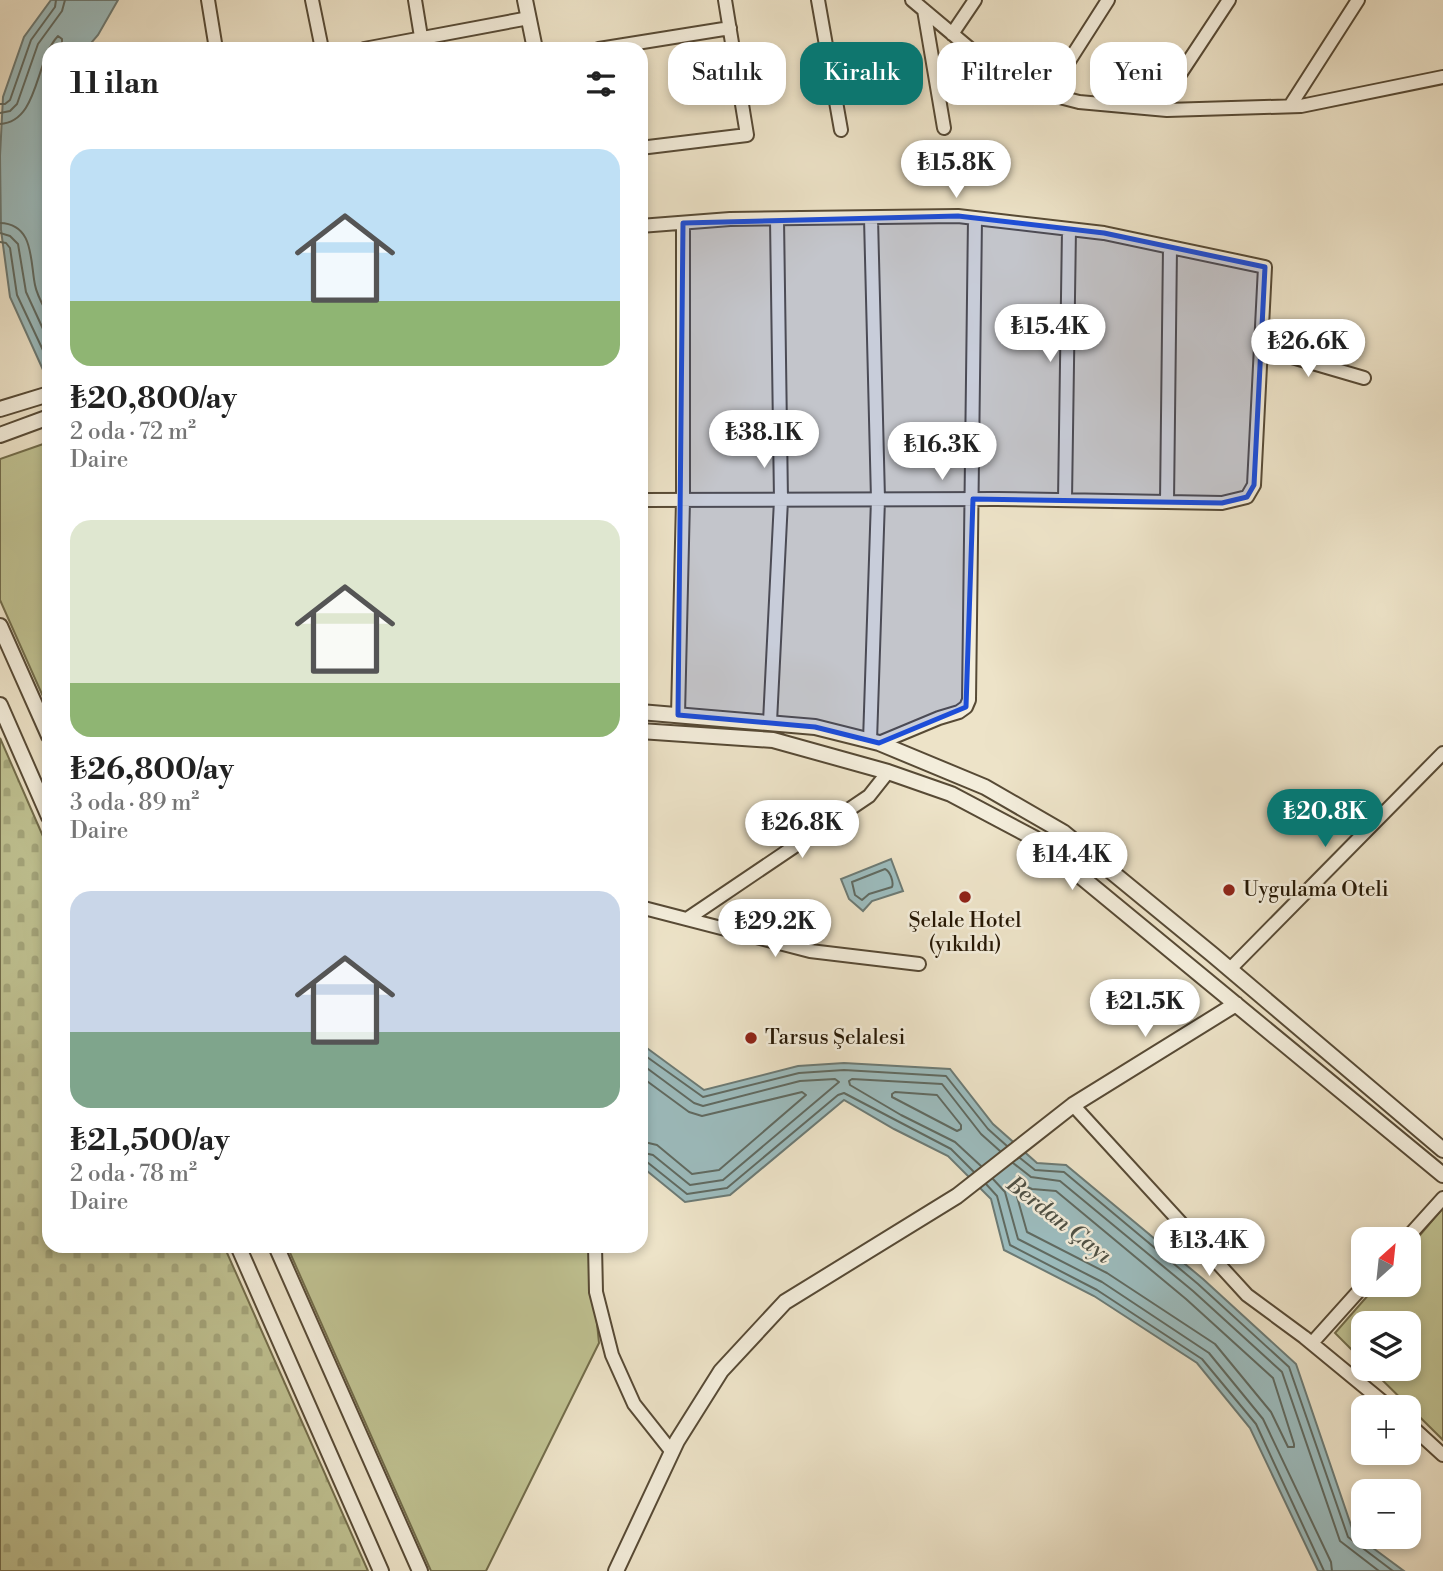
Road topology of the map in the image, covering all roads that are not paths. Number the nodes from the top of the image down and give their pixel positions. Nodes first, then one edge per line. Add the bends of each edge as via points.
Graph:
1 (208, 0) edge
2 (312, 0) edge
3 (415, 0) edge
4 (525, 0) edge
5 (725, 0) edge
6 (818, 0) edge
7 (912, 0) edge
8 (975, 0) edge
9 (1108, 0) edge
10 (1229, 0) edge
11 (1358, 0) edge
12 (924, 10) junction
13 (529, 18) junction
14 (730, 28) junction
15 (952, 34) junction
16 (215, 42) edge
17 (321, 42) edge
18 (422, 42) edge
19 (430, 42) edge
20 (534, 42) edge
21 (643, 42) edge
22 (962, 42) edge
23 (1076, 50) edge
24 (1443, 75) edge
25 (1076, 101) edge
26 (1290, 106) junction
27 (1157, 109) junction
28 (944, 128) dead end
29 (841, 130) dead end
30 (648, 147) edge
31 (871, 218) junction
32 (975, 218) junction
33 (777, 219) junction
34 (683, 223) junction
35 (648, 225) edge
36 (1069, 229) junction
37 (1170, 247) junction
38 (1261, 348) junction
39 (1364, 378) dead end
40 (42, 396) edge
41 (0, 409) edge
42 (42, 420) edge
43 (0, 435) edge
44 (683, 499) junction
45 (781, 499) junction
46 (878, 499) junction
47 (973, 499) junction
48 (648, 500) edge
49 (1065, 500) junction
50 (1167, 502) junction
51 (0, 626) edge
52 (0, 705) edge
53 (648, 713) edge
54 (678, 715) junction
55 (42, 720) edge
56 (770, 722) junction
57 (648, 732) edge
58 (875, 742) junction
59 (1443, 753) edge
60 (888, 772) junction
61 (42, 801) edge
62 (648, 909) edge
63 (687, 919) junction
64 (919, 964) dead end
65 (1230, 969) junction
66 (1236, 1004) junction
67 (1073, 1105) junction
68 (1443, 1150) edge
69 (1443, 1175) edge
70 (1443, 1198) edge
71 (1417, 1227) edge
72 (241, 1253) edge
73 (278, 1253) edge
74 (595, 1253) edge
75 (1353, 1297) edge
76 (1312, 1343) junction
77 (1375, 1395) edge
78 (1421, 1435) edge
79 (672, 1452) junction
80 (1443, 1455) edge
81 (381, 1571) edge
82 (420, 1571) edge
83 (616, 1571) edge

1 - 16 street
2 - 17 street
3 - 18 street
4 - 13 street
5 - 14 street
6 - 29 street
7 - 12 street
8 - 15 street
9 - 23 street
10 - 27 street
11 - 26 street
12 - 15 street
12 - 28 street
13 - 19 street
13 - 20 street
14 - 21 street
14 - 30 street via 747,135
15 - 22 street
24 - 26 street
25 - 27 street
26 - 27 street
31 - 32 street
31 - 33 street
31 - 46 street
32 - 36 street
32 - 47 street
33 - 34 street
33 - 45 street
34 - 35 street
34 - 44 street
36 - 37 street
36 - 49 street
37 - 38 street via 1265,267
37 - 50 street
38 - 39 street
38 - 50 street via 1254,485 1247,497 1222,503
40 - 41 street
42 - 43 street
44 - 45 street
44 - 48 street
44 - 54 street
45 - 46 street
45 - 56 street
46 - 47 street
46 - 58 street
47 - 49 street
47 - 58 street via 966,708
49 - 50 street
51 - 55 street
52 - 61 street
53 - 54 street
54 - 56 street
56 - 58 street via 815,727
57 - 60 street via 773,740
58 - 65 street via 985,787 1063,832
59 - 65 street
60 - 63 street via 869,796
60 - 66 street via 951,794 1034,838
62 - 63 street
63 - 64 street via 810,951
65 - 68 street
66 - 67 street
66 - 69 street
67 - 76 street via 1247,1295
67 - 79 street via 957,1196 785,1302 720,1371
70 - 71 street
72 - 81 street
73 - 82 street
74 - 79 street via 596,1292 612,1355 634,1404
75 - 76 street
76 - 77 street
78 - 80 street
79 - 83 street

